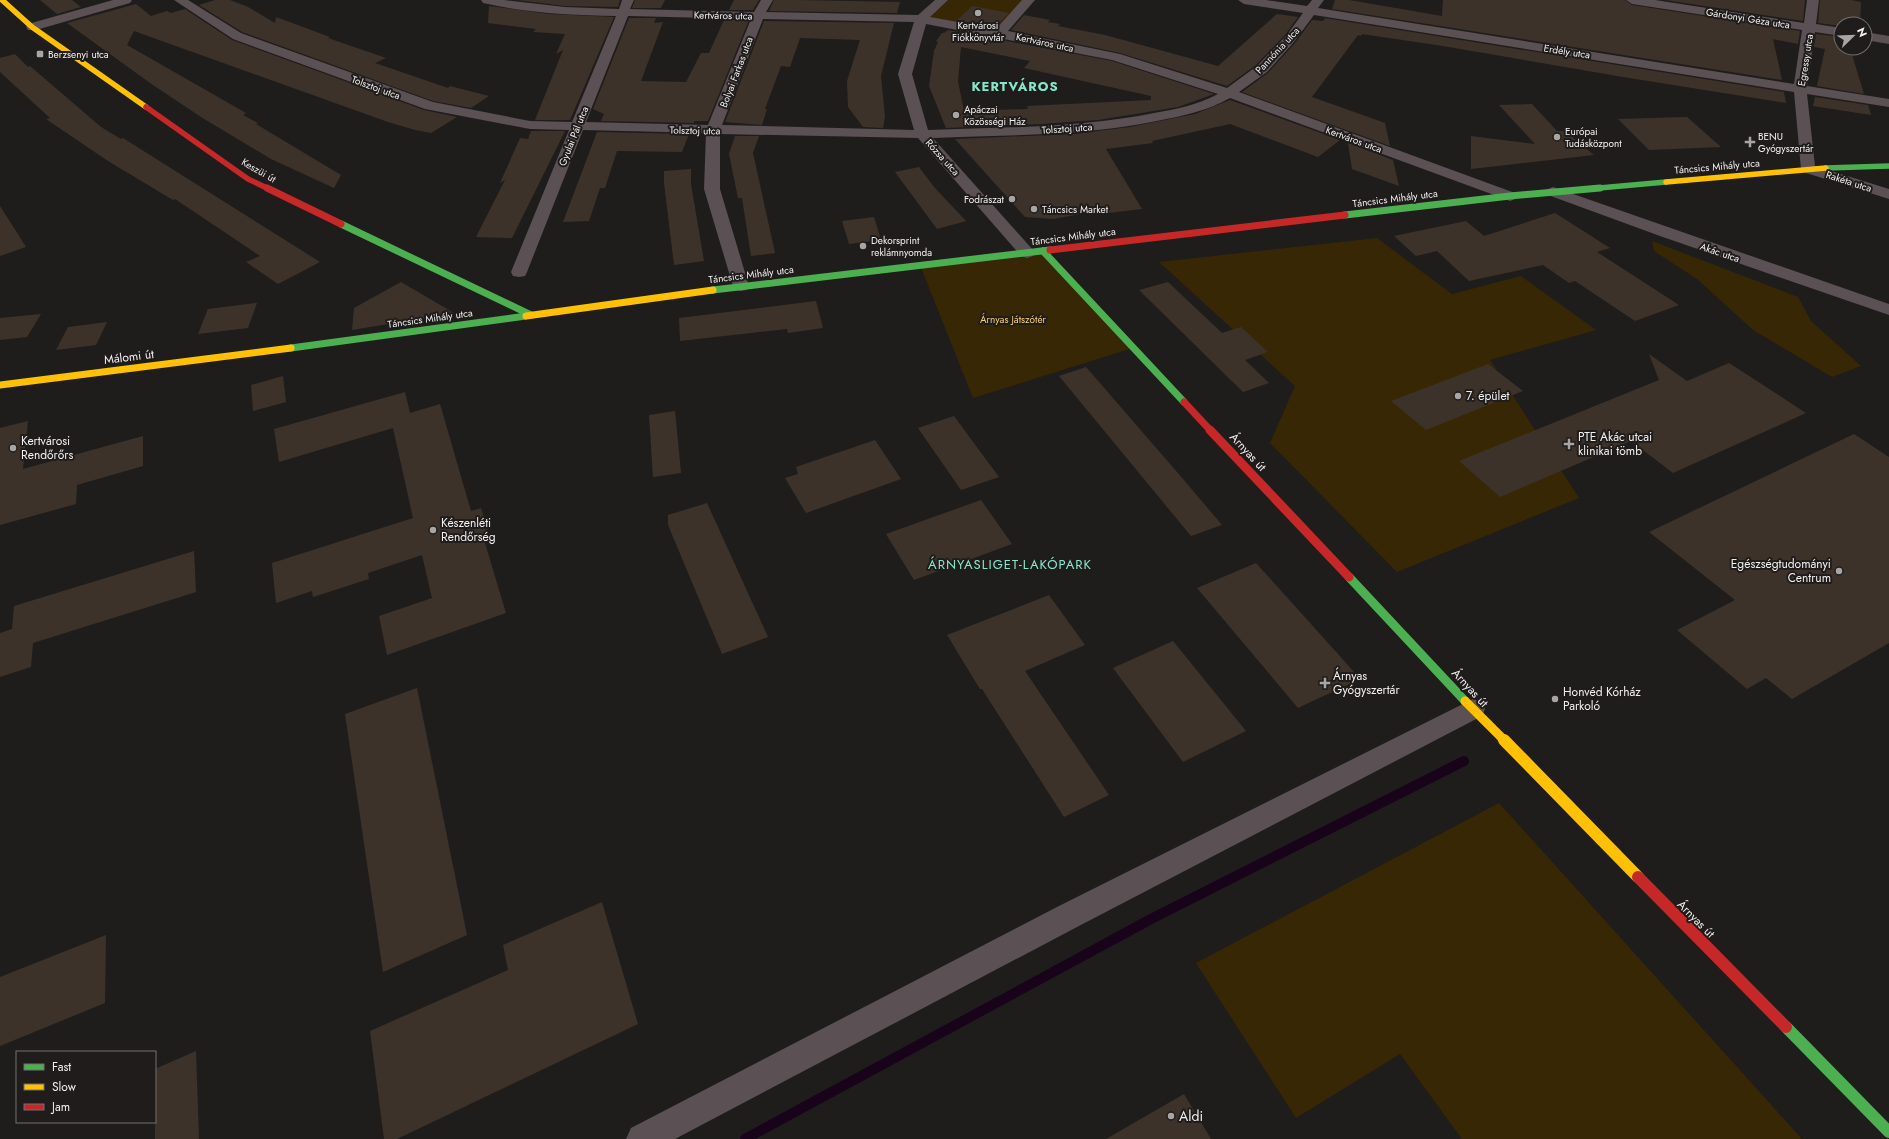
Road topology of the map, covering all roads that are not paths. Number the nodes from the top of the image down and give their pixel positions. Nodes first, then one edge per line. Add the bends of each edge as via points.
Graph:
1 (2, 0) edge
2 (126, 0) edge
3 (180, 0) edge
4 (487, 0) edge
5 (766, 0) edge
6 (942, 0) edge
7 (1029, 0) edge
8 (1244, 0) edge
9 (1632, 0) edge
10 (1813, 0) edge
11 (1314, 5) edge
12 (625, 6) edge
13 (758, 16) junction
14 (921, 19) junction
15 (32, 27) junction
16 (1810, 27) junction
17 (1833, 31) edge
18 (999, 33) junction
19 (1873, 37) edge
20 (1889, 40) edge
21 (1800, 88) junction
22 (1229, 93) junction
23 (1889, 103) edge
24 (576, 127) junction
25 (713, 130) junction
26 (922, 134) junction
27 (1889, 166) edge
28 (1808, 169) junction
29 (1553, 192) junction
30 (1889, 194) edge
31 (1510, 196) junction
32 (1043, 251) junction
33 (1027, 252) junction
34 (519, 272) dead end
35 (741, 286) junction
36 (1889, 310) edge
37 (530, 315) junction
38 (262, 352) joint
39 (0, 385) edge
40 (1473, 709) junction
41 (1889, 1132) edge
42 (642, 1139) edge

1 - 15 street, Keszüi út
2 - 15 street
3 - 24 street, Tolsztoj utca via 237,36 430,106 530,125
4 - 12 street, Kertváros utca via 565,10
5 - 13 street, Bolyai Farkas utca
6 - 14 street
7 - 18 street
8 - 11 street, Erdély utca
9 - 16 street, Gárdonyi Géza utca
10 - 16 street, Egressy utca
11 - 21 street, Erdély utca
11 - 22 street, Pannónia utca via 1290,39 1262,69
12 - 13 street, Kertváros utca
12 - 24 street, Gyulai Pál utca
13 - 14 street, Kertváros utca
13 - 25 street, Bolyai Farkas utca
14 - 18 street, Kertváros utca
14 - 26 street, Rózsa utca via 905,74
15 - 37 street, Keszüi út via 248,179
16 - 17 street, Gárdonyi Géza utca
16 - 21 street, Egressy utca
18 - 22 street, Kertváros utca via 1115,58
19 - 20 street
21 - 23 street, Erdély utca
21 - 28 street, Egressy utca
22 - 26 street, Tolsztoj utca via 1210,104 1121,124 1062,130
22 - 31 street, Kertváros utca
24 - 25 street, Tolsztoj utca
24 - 34 street, Gyulai Pál utca
25 - 26 street, Tolsztoj utca
25 - 35 street, Bolyai Farkas utca via 712,189
26 - 33 street, Rózsa utca
27 - 28 street, Táncsics Mihály utca
28 - 29 street, Táncsics Mihály utca
28 - 30 street, Rakéta utca
29 - 31 street, Táncsics Mihály utca
29 - 36 street, Akác utca
31 - 32 street, Táncsics Mihály utca
32 - 33 street, Táncsics Mihály utca
32 - 40 street, Árnyas út via 1151,360
33 - 35 street, Táncsics Mihály utca
35 - 37 street, Táncsics Mihály utca
37 - 38 street, Táncsics Mihály utca
38 - 39 street, Málomi út
40 - 41 street, Árnyas út
40 - 42 street via 1066,917

